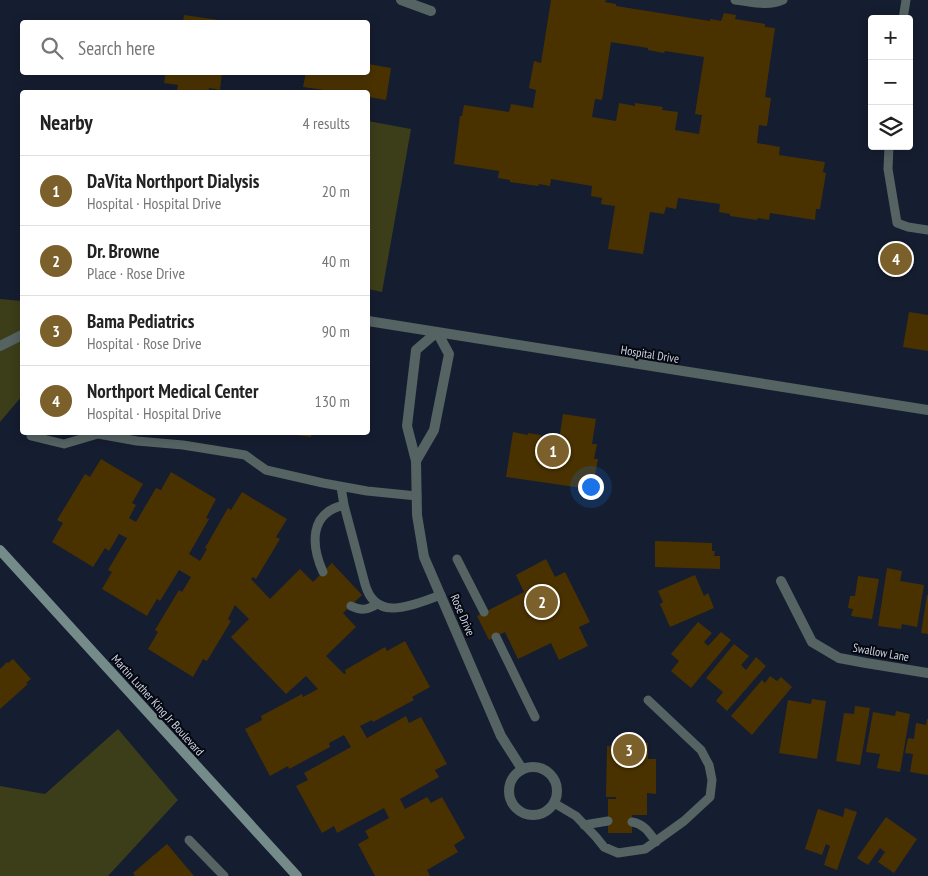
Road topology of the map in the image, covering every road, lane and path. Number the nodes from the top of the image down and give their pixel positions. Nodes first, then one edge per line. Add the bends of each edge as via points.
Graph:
1 (401, 0) edge
2 (735, 0) edge
3 (783, 0) edge
4 (906, 0) edge
5 (431, 11) dead end
6 (904, 15) edge
7 (889, 150) edge
8 (928, 230) edge
9 (370, 321) edge
10 (437, 332) junction
11 (20, 335) edge
12 (0, 346) edge
13 (928, 410) edge
14 (95, 435) edge
15 (104, 435) edge
16 (31, 436) dead end
17 (416, 461) junction
18 (341, 487) junction
19 (416, 496) junction
20 (344, 505) junction
21 (0, 550) edge
22 (457, 558) dead end
23 (323, 572) dead end
24 (781, 581) dead end
25 (441, 595) junction
26 (377, 604) junction
27 (351, 606) dead end
28 (484, 612) dead end
29 (496, 637) dead end
30 (928, 673) edge
31 (648, 700) dead end
32 (535, 717) dead end
33 (522, 769) junction
34 (554, 803) junction
35 (608, 822) dead end
36 (632, 822) dead end
37 (584, 825) junction
38 (190, 840) dead end
39 (656, 842) junction
40 (224, 876) edge
41 (297, 876) edge

1 - 5 street
2 - 3 lane via 774,4
4 - 6 lane
7 - 8 lane via 888,169 897,223
9 - 10 street, Hospital Drive
10 - 13 street, Hospital Drive
10 - 17 street via 448,354 434,430
10 - 17 street, Rose Drive via 416,350 407,426
11 - 12 street
14 - 16 lane via 64,444
15 - 18 lane via 245,455 266,470
17 - 19 street, Rose Drive
18 - 19 lane
18 - 20 lane
19 - 25 street, Rose Drive via 424,557
20 - 23 lane via 328,511 318,525 315,549
20 - 26 lane via 367,592
21 - 41 main road, Martin Luther King Jr Boulevard
22 - 28 lane
24 - 30 street, Swallow Lane via 812,642 839,658
25 - 26 lane via 395,609
25 - 33 street, Rose Drive via 501,736
26 - 27 lane via 361,610
29 - 32 lane
31 - 39 lane via 700,750 709,765 712,780 710,797
33 - 34 street via 540,768 554,777 558,793
33 - 34 street via 509,786 511,802 516,808 529,816 537,816
34 - 37 lane via 576,816
35 - 37 lane
36 - 39 lane via 645,828
37 - 39 lane via 604,847 618,853 645,849
38 - 40 lane

